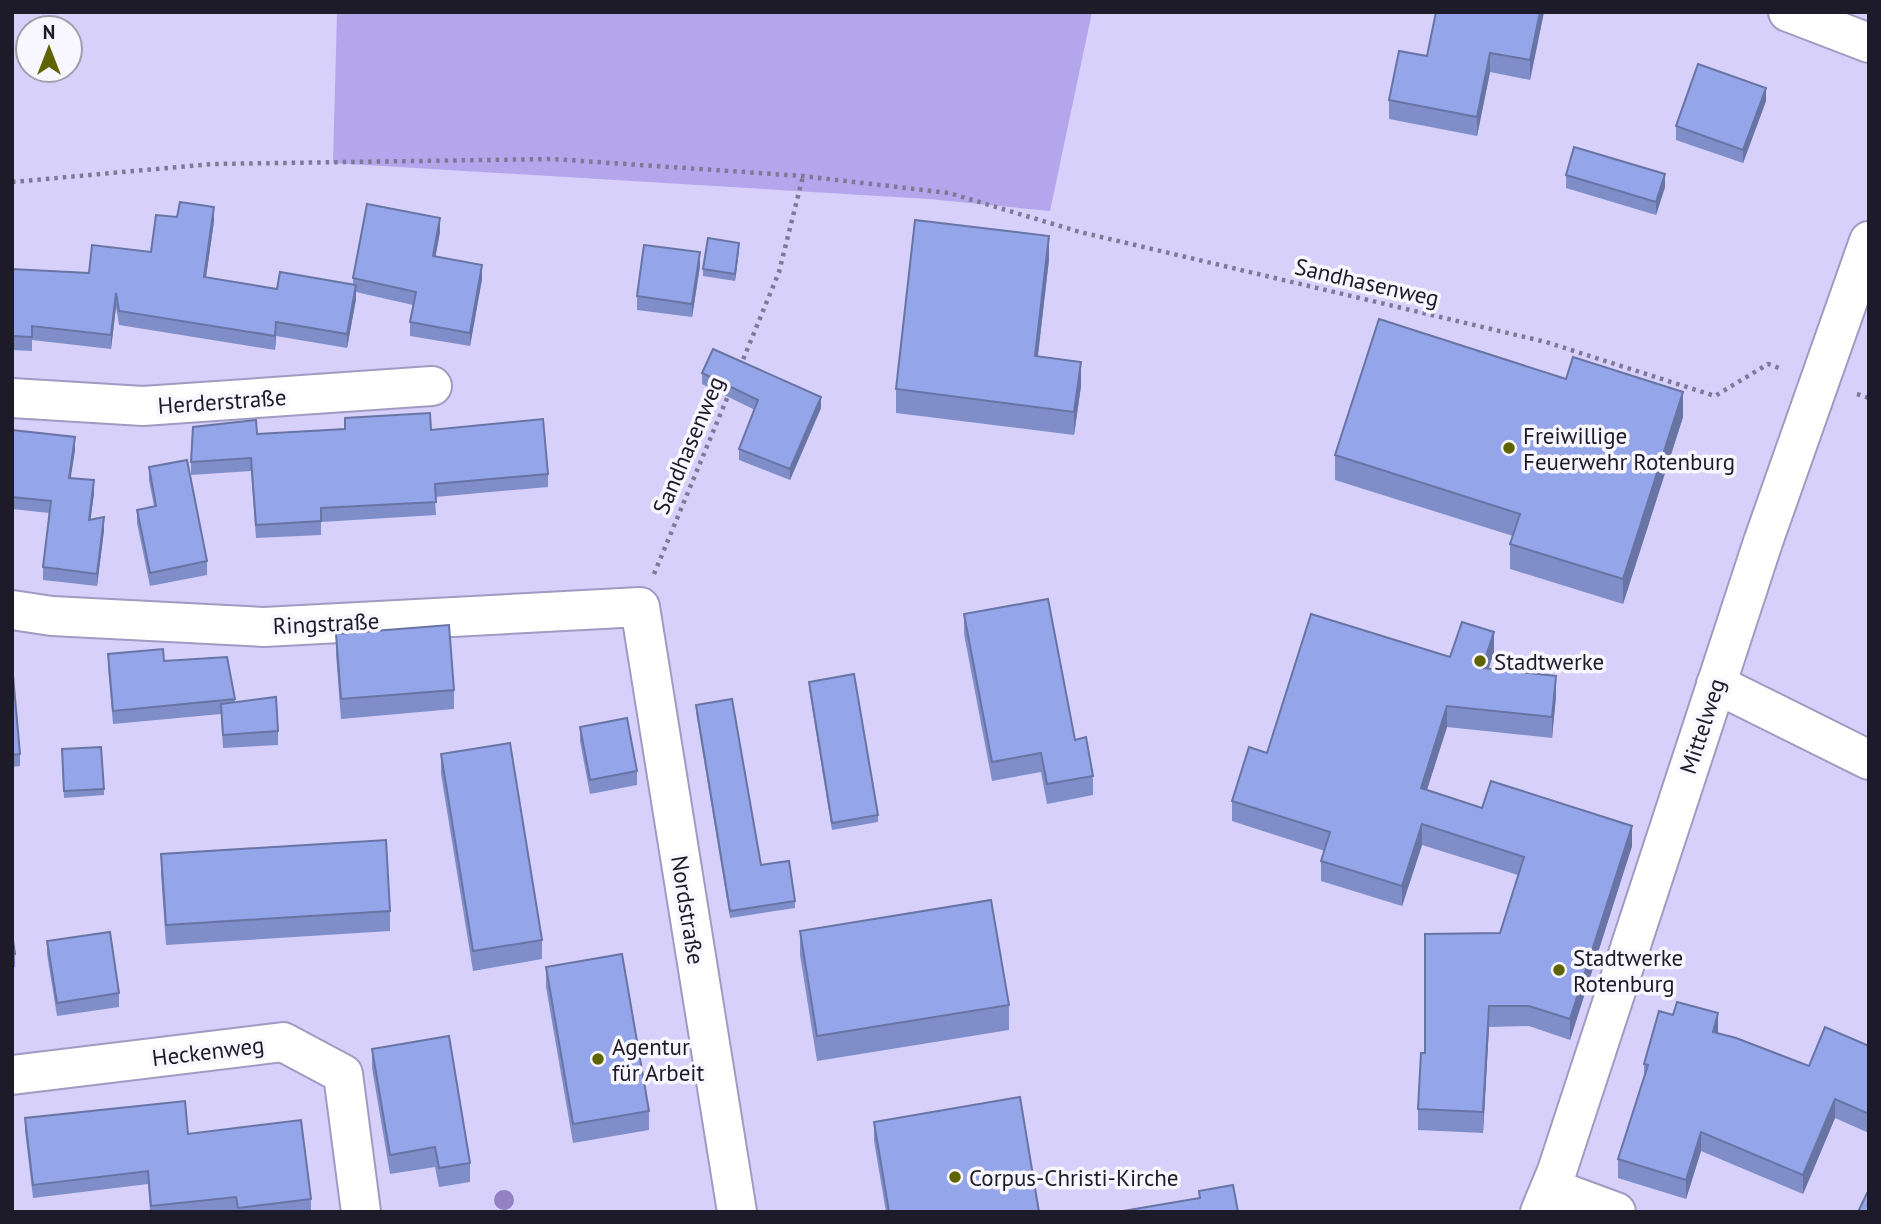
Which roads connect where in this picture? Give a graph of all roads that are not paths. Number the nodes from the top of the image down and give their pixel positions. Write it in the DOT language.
graph roads {
  1 [pos="1788,12"];
  2 [pos="1869,43"];
  3 [pos="1869,241"];
  4 [pos="432,386"];
  5 [pos="12,398"];
  6 [pos="640,607"];
  7 [pos="12,610"];
  8 [pos="1716,684"];
  9 [pos="1869,760"];
  10 [pos="12,1075"];
  11 [pos="1546,1200"];
  12 [pos="361,1212"];
  13 [pos="737,1212"];
  14 [pos="1616,1212"];
  1 -- 2 [label="street"];
  3 -- 8 [label="street, Mittelweg"];
  4 -- 5 [label="street, Herderstraße"];
  6 -- 7 [label="street, Ringstraße"];
  6 -- 13 [label="street, Nordstraße"];
  8 -- 9 [label="street"];
  8 -- 11 [label="street, Mittelweg"];
  10 -- 12 [label="street, Heckenweg"];
  11 -- 14 [label="street"];
}
